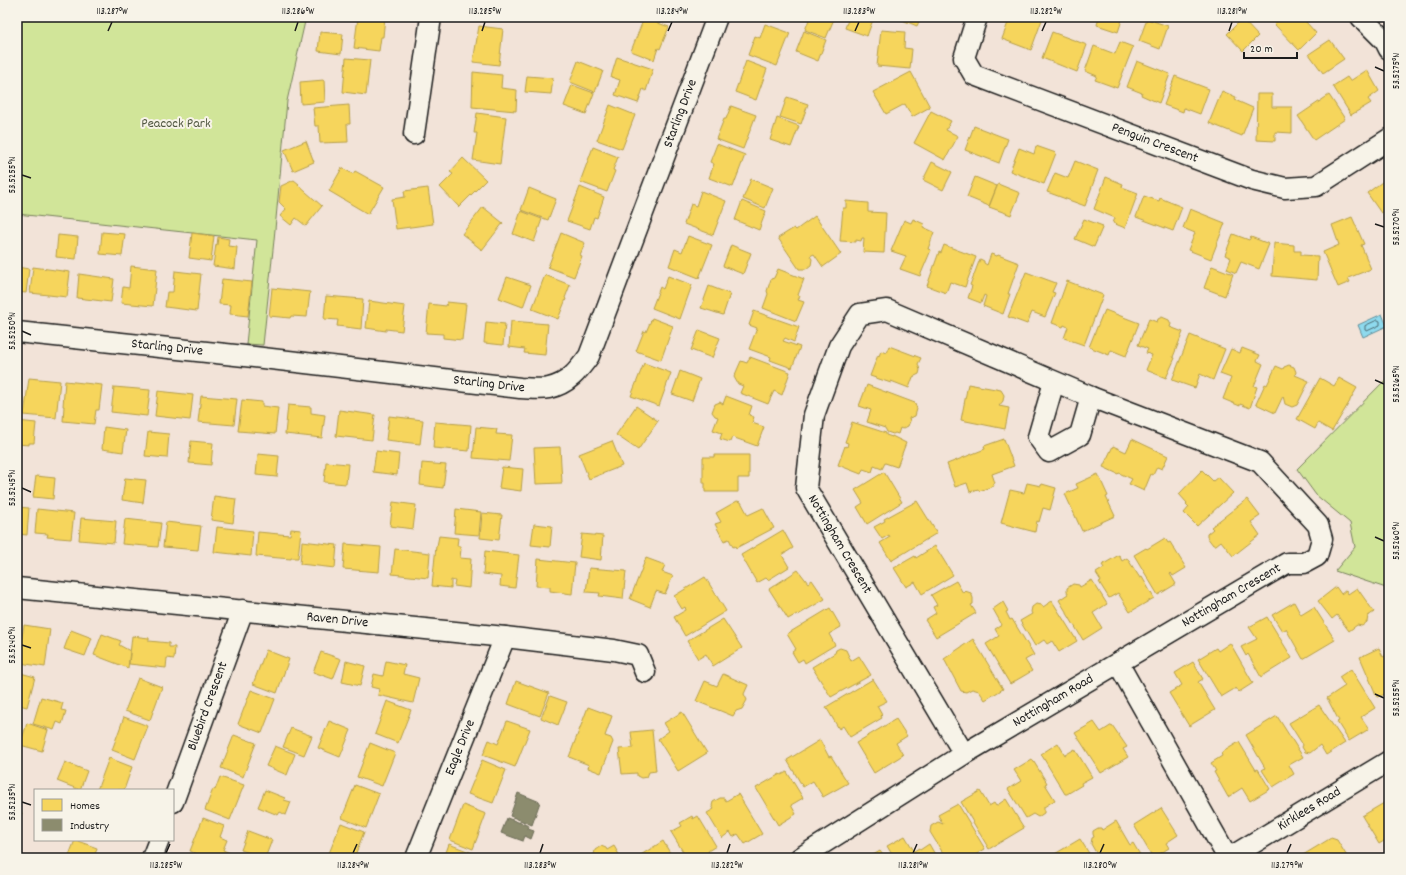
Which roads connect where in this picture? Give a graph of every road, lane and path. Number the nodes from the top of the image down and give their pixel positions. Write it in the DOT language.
graph roads {
  1 [pos="431,17"];
  2 [pos="717,17"];
  3 [pos="977,17"];
  4 [pos="1361,17"];
  5 [pos="1389,48"];
  6 [pos="414,134"];
  7 [pos="1389,139"];
  8 [pos="17,332"];
  9 [pos="1054,382"];
  10 [pos="1091,397"];
  11 [pos="17,588"];
  12 [pos="243,610"];
  13 [pos="505,637"];
  14 [pos="1118,663"];
  15 [pos="645,672"];
  16 [pos="964,754"];
  17 [pos="1389,761"];
  18 [pos="174,799"];
  19 [pos="159,841"];
  20 [pos="152,858"];
  21 [pos="416,858"];
  22 [pos="800,858"];
  23 [pos="1228,858"];
  1 -- 6 [label="street"];
  2 -- 8 [label="street, Starling Drive"];
  3 -- 7 [label="street, Penguin Crescent"];
  4 -- 5 [label="street"];
  9 -- 10 [label="street, Nottingham Crescent"];
  9 -- 10 [label="street"];
  9 -- 16 [label="street, Nottingham Crescent"];
  10 -- 14 [label="street, Nottingham Crescent"];
  11 -- 12 [label="street, Raven Drive"];
  12 -- 13 [label="street, Raven Drive"];
  12 -- 18 [label="street, Bluebird Crescent"];
  13 -- 15 [label="street, Raven Drive"];
  13 -- 21 [label="street, Eagle Drive"];
  14 -- 16 [label="street, Nottingham Road"];
  14 -- 23 [label="street"];
  16 -- 22 [label="street, Nottingham Road"];
  17 -- 23 [label="street, Kirklees Road"];
  19 -- 20 [label="street"];
}
